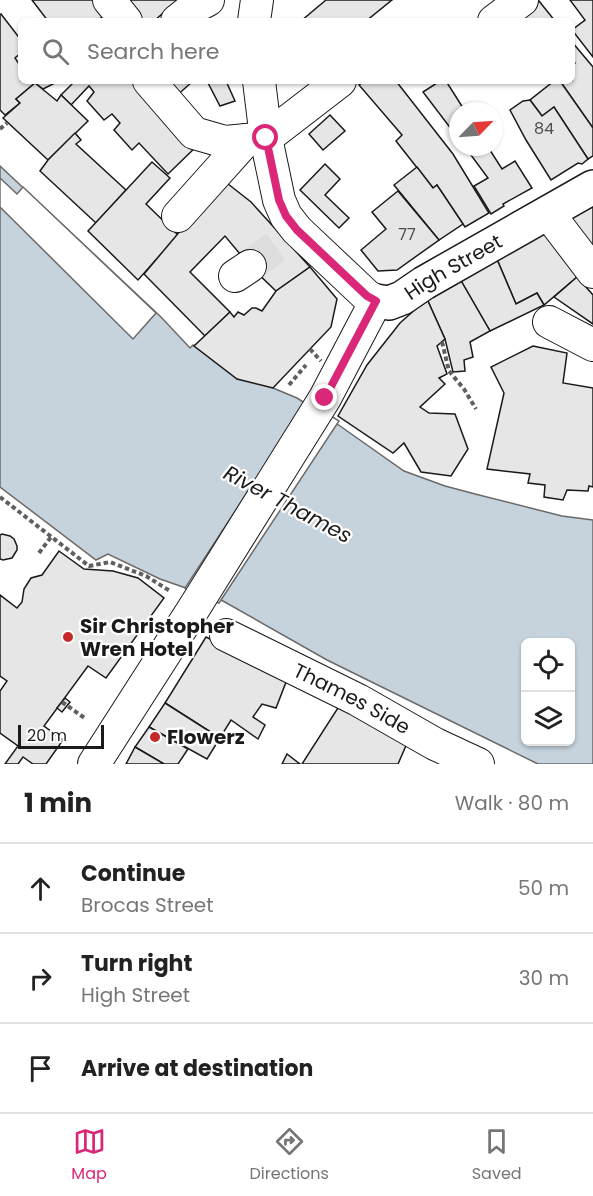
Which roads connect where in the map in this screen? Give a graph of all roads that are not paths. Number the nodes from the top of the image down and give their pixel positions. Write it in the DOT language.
graph roads {
  1 [pos="109,0"];
  2 [pos="208,0"];
  3 [pos="257,0"];
  4 [pos="522,0"];
  5 [pos="124,18"];
  6 [pos="181,18"];
  7 [pos="254,18"];
  8 [pos="498,18"];
  9 [pos="152,84"];
  10 [pos="260,84"];
  11 [pos="336,84"];
  12 [pos="256,139"];
  13 [pos="593,187"];
  14 [pos="548,213"];
  15 [pos="178,216"];
  16 [pos="593,272"];
  17 [pos="376,301"];
  18 [pos="549,322"];
  19 [pos="593,345"];
  20 [pos="226,635"];
  21 [pos="432,754"];
  22 [pos="94,764"];
  23 [pos="478,764"];
  1 -- 5 [label="street"];
  2 -- 6 [label="street"];
  3 -- 7 [label="street"];
  4 -- 8 [label="street"];
  9 -- 12 [label="street"];
  10 -- 12 [label="street"];
  11 -- 12 [label="street"];
  12 -- 15 [label="street"];
  12 -- 17 [label="street"];
  13 -- 14 [label="main road, High Street"];
  14 -- 16 [label="street"];
  14 -- 17 [label="main road, High Street"];
  17 -- 22 [label="street"];
  18 -- 19 [label="street"];
  20 -- 21 [label="street, Thames Side"];
  21 -- 23 [label="street, Thames Side"];
}
